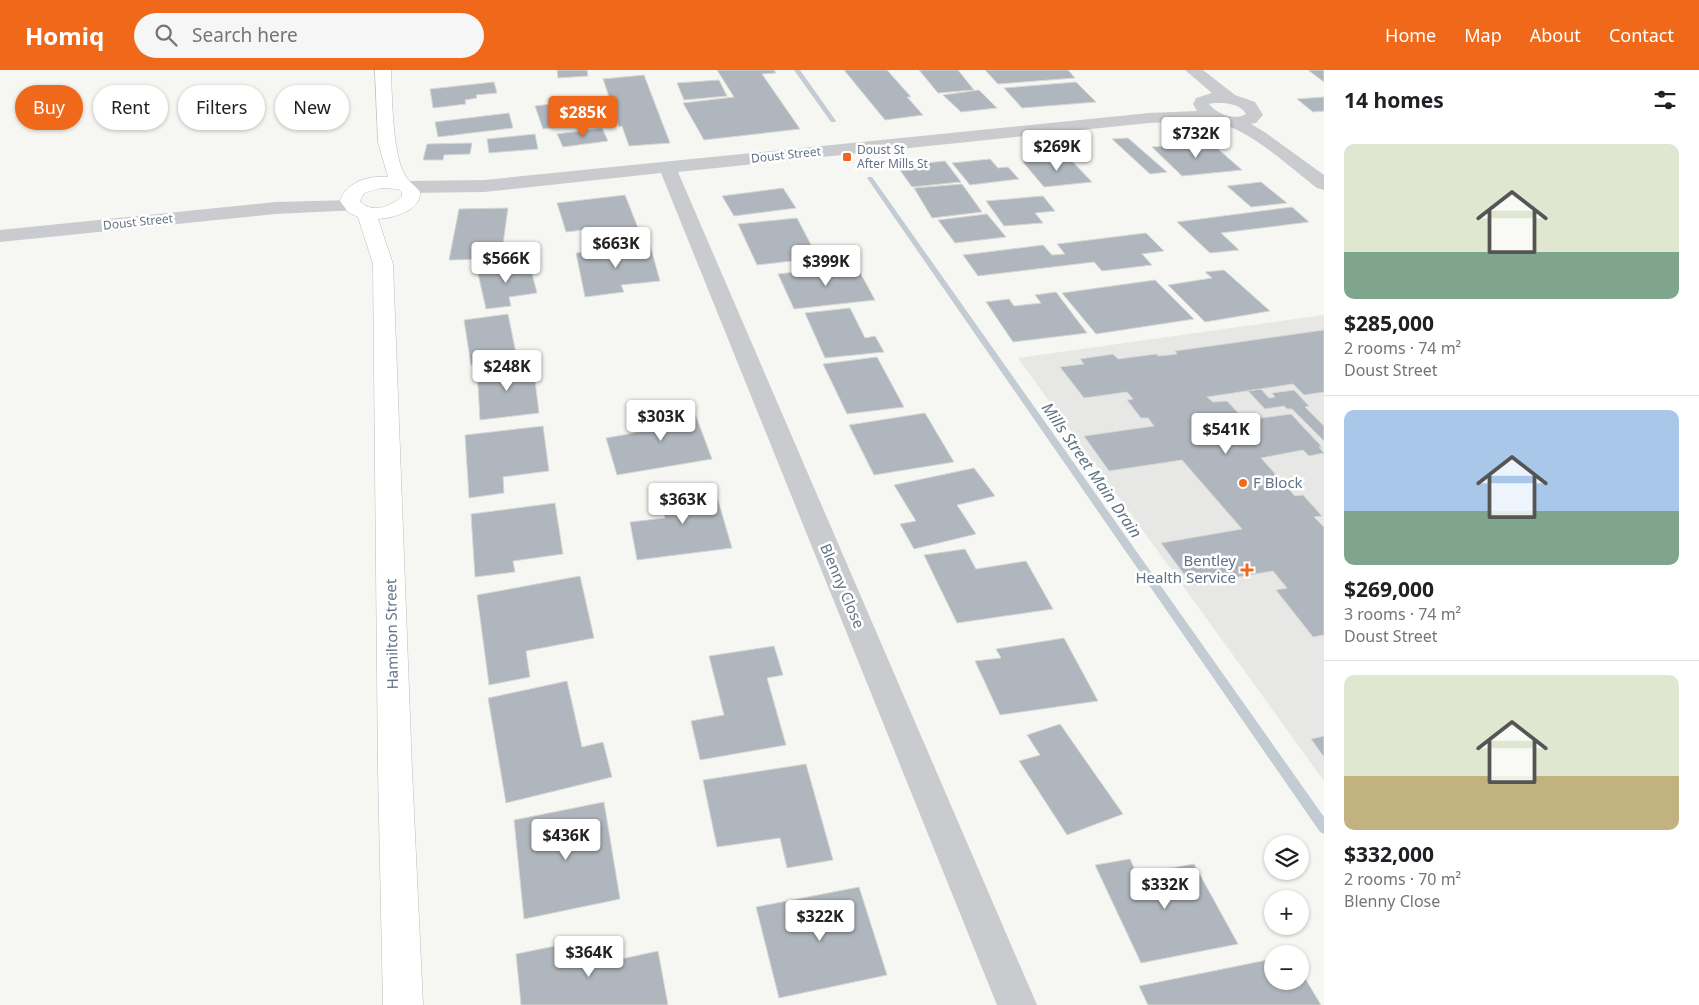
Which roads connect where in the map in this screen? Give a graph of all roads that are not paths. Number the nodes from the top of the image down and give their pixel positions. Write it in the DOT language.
graph roads {
  1 [pos="383,70"];
  2 [pos="1187,72"];
  3 [pos="1230,99"];
  4 [pos="1204,102"];
  5 [pos="1213,116"];
  6 [pos="1149,118"];
  7 [pos="1253,118"];
  8 [pos="1232,121"];
  9 [pos="385,141"];
  10 [pos="667,167"];
  11 [pos="1324,172"];
  12 [pos="1324,184"];
  13 [pos="404,195"];
  14 [pos="359,199"];
  15 [pos="1,238"];
  16 [pos="383,264"];
  17 [pos="403,1005"];
  18 [pos="1017,1005"];
  1 -- 9 [label="main road"];
  2 -- 3 [label="street"];
  2 -- 4 [label="street"];
  3 -- 4 [label="street, Doust Street"];
  3 -- 7 [label="street"];
  4 -- 5 [label="street"];
  4 -- 6 [label="street, Doust Street"];
  5 -- 6 [label="street, Doust Street"];
  5 -- 8 [label="street"];
  6 -- 10 [label="street, Doust Street"];
  7 -- 8 [label="street"];
  7 -- 11 [label="street"];
  8 -- 12 [label="street"];
  9 -- 13 [label="main road"];
  9 -- 14 [label="main road"];
  10 -- 13 [label="street, Doust Street"];
  10 -- 18 [label="street, Blenny Close"];
  13 -- 14 [label="main road"];
  13 -- 14 [label="main road"];
  13 -- 16 [label="main road, Hamilton Street"];
  14 -- 15 [label="street, Doust Street"];
  14 -- 16 [label="main road, Hamilton Street"];
  16 -- 17 [label="main road, Hamilton Street"];
}
